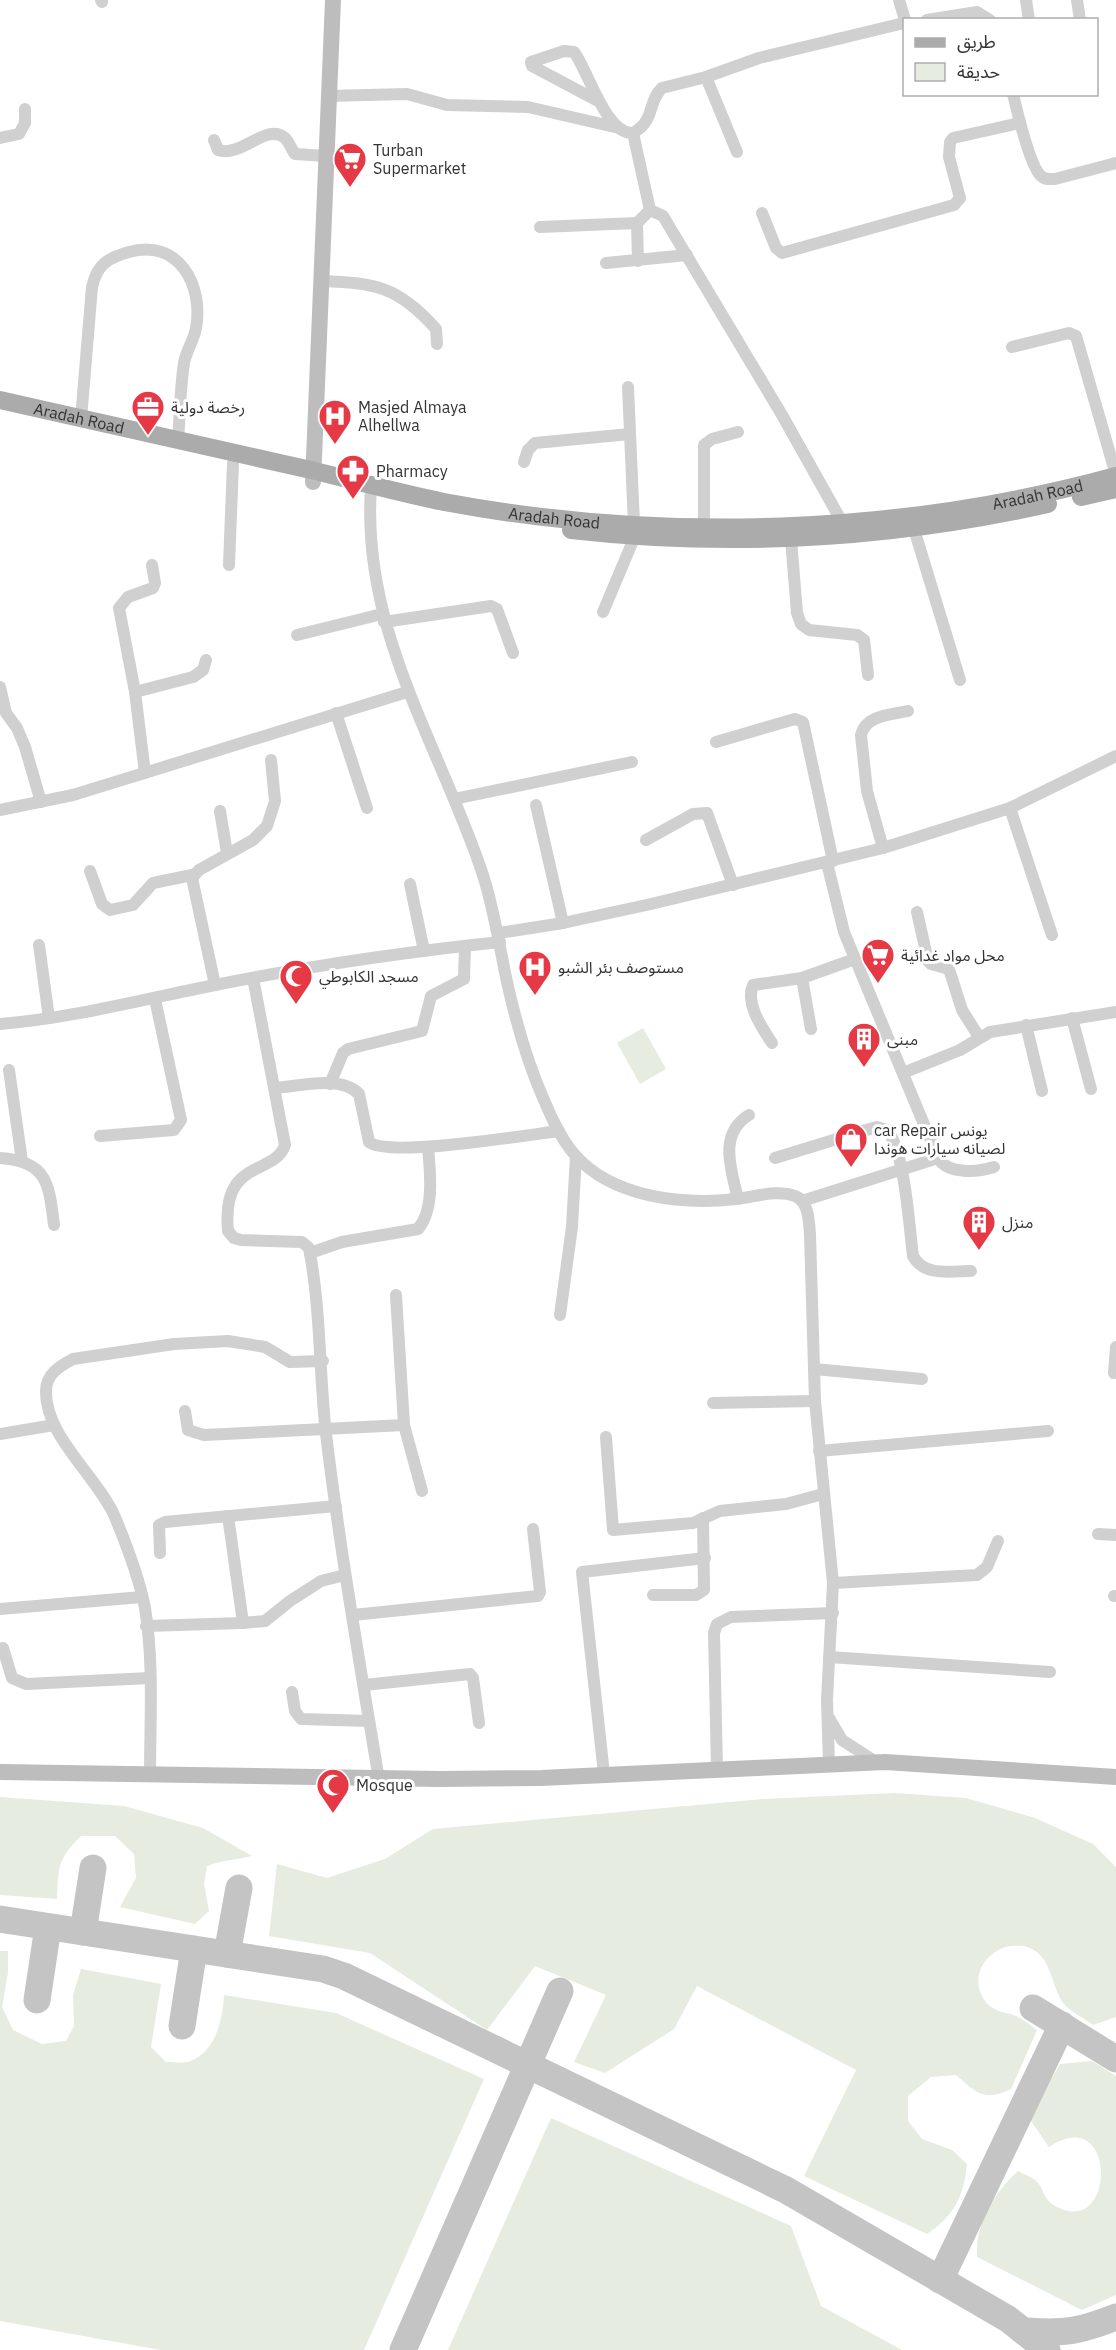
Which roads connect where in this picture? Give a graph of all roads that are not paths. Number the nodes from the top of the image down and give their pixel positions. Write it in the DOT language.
graph roads {
  1 [pos="333,0"];
  2 [pos="899,0"];
  3 [pos="1026,0"];
  4 [pos="1077,0"];
  5 [pos="904,18"];
  6 [pos="940,18"];
  7 [pos="987,18"];
  8 [pos="1029,18"];
  9 [pos="1080,18"];
  10 [pos="903,22"];
  11 [pos="706,77"];
  12 [pos="327,96"];
  13 [pos="1013,96"];
  14 [pos="598,101"];
  15 [pos="26,109"];
  16 [pos="1020,123"];
  17 [pos="620,128"];
  18 [pos="633,133"];
  19 [pos="0,138"];
  20 [pos="214,140"];
  21 [pos="737,152"];
  22 [pos="326,156"];
  23 [pos="1116,163"];
  24 [pos="651,210"];
  25 [pos="762,213"];
  26 [pos="637,223"];
  27 [pos="540,227"];
  28 [pos="687,255"];
  29 [pos="638,261"];
  30 [pos="606,263"];
  31 [pos="321,281"];
  32 [pos="437,344"];
  33 [pos="1012,347"];
  34 [pos="628,387"];
  35 [pos="0,400"];
  36 [pos="0,413"];
  37 [pos="81,419"];
  38 [pos="738,432"];
  39 [pos="630,434"];
  40 [pos="178,441"];
  41 [pos="524,462"];
  42 [pos="233,463"];
  43 [pos="1116,475"];
  44 [pos="313,477"];
  45 [pos="1116,489"];
  46 [pos="371,491"];
  47 [pos="842,522"];
  48 [pos="704,526"];
  49 [pos="914,529"];
  50 [pos="634,530"];
  51 [pos="791,539"];
  52 [pos="152,565"];
  53 [pos="229,565"];
  54 [pos="603,612"];
  55 [pos="383,618"];
  56 [pos="297,635"];
  57 [pos="513,653"];
  58 [pos="206,660"];
  59 [pos="867,675"];
  60 [pos="960,680"];
  61 [pos="0,687"];
  62 [pos="135,692"];
  63 [pos="407,692"];
  64 [pos="908,711"];
  65 [pos="336,713"];
  66 [pos="716,742"];
  67 [pos="1116,756"];
  68 [pos="271,760"];
  69 [pos="632,762"];
  70 [pos="146,773"];
  71 [pos="454,799"];
  72 [pos="41,802"];
  73 [pos="536,805"];
  74 [pos="367,808"];
  75 [pos="1010,808"];
  76 [pos="0,810"];
  77 [pos="220,811"];
  78 [pos="646,840"];
  79 [pos="883,848"];
  80 [pos="227,853"];
  81 [pos="830,862"];
  82 [pos="90,871"];
  83 [pos="192,875"];
  84 [pos="410,884"];
  85 [pos="733,885"];
  86 [pos="917,912"];
  87 [pos="563,923"];
  88 [pos="1052,935"];
  89 [pos="499,938"];
  90 [pos="39,945"];
  91 [pos="465,946"];
  92 [pos="424,951"];
  93 [pos="855,959"];
  94 [pos="253,978"];
  95 [pos="802,978"];
  96 [pos="215,985"];
  97 [pos="154,999"];
  98 [pos="1116,1012"];
  99 [pos="49,1018"];
  100 [pos="1072,1018"];
  101 [pos="0,1024"];
  102 [pos="1026,1025"];
  103 [pos="811,1029"];
  104 [pos="979,1037"];
  105 [pos="772,1043"];
  106 [pos="9,1070"];
  107 [pos="903,1073"];
  108 [pos="330,1084"];
  109 [pos="276,1088"];
  110 [pos="1091,1089"];
  111 [pos="1042,1091"];
  112 [pos="749,1115"];
  113 [pos="559,1131"];
  114 [pos="100,1136"];
  115 [pos="428,1147"];
  116 [pos="576,1156"];
  117 [pos="0,1158"];
  118 [pos="775,1158"];
  119 [pos="938,1158"];
  120 [pos="22,1161"];
  121 [pos="994,1167"];
  122 [pos="901,1171"];
  123 [pos="738,1199"];
  124 [pos="802,1201"];
  125 [pos="54,1225"];
  126 [pos="310,1252"];
  127 [pos="971,1271"];
  128 [pos="396,1294"];
  129 [pos="560,1315"];
  130 [pos="1116,1347"];
  131 [pos="323,1361"];
  132 [pos="814,1368"];
  133 [pos="1114,1373"];
  134 [pos="922,1379"];
  135 [pos="815,1401"];
  136 [pos="713,1403"];
  137 [pos="185,1411"];
  138 [pos="54,1425"];
  139 [pos="404,1425"];
  140 [pos="326,1430"];
  141 [pos="1048,1431"];
  142 [pos="0,1434"];
  143 [pos="606,1437"];
  144 [pos="819,1451"];
  145 [pos="422,1491"];
  146 [pos="823,1494"];
  147 [pos="336,1506"];
  148 [pos="228,1516"];
  149 [pos="703,1518"];
  150 [pos="532,1529"];
  151 [pos="1098,1534"];
  152 [pos="1116,1535"];
  153 [pos="998,1541"];
  154 [pos="160,1552"];
  155 [pos="705,1558"];
  156 [pos="345,1575"];
  157 [pos="833,1583"];
  158 [pos="652,1595"];
  159 [pos="142,1597"];
  160 [pos="0,1609"];
  161 [pos="833,1613"];
  162 [pos="353,1616"];
  163 [pos="243,1623"];
  164 [pos="147,1626"];
  165 [pos="3,1648"];
  166 [pos="829,1657"];
  167 [pos="1050,1672"];
  168 [pos="150,1678"];
  169 [pos="364,1685"];
  170 [pos="292,1692"];
  171 [pos="826,1715"];
  172 [pos="369,1721"];
  173 [pos="479,1723"];
  174 [pos="877,1762"];
  175 [pos="829,1764"];
  176 [pos="717,1768"];
  177 [pos="0,1772"];
  178 [pos="604,1774"];
  179 [pos="150,1776"];
  180 [pos="1116,1777"];
  181 [pos="379,1780"];
  1 -- 12 [label="main road"];
  2 -- 5 [label="street"];
  3 -- 8 [label="street"];
  4 -- 9 [label="street"];
  6 -- 7 [label="street"];
  10 -- 11 [label="street"];
  11 -- 18 [label="street"];
  11 -- 21 [label="street"];
  12 -- 17 [label="street"];
  12 -- 22 [label="main road"];
  13 -- 16 [label="street"];
  14 -- 14 [label="street"];
  14 -- 17 [label="street"];
  15 -- 19 [label="street"];
  16 -- 23 [label="street"];
  16 -- 25 [label="street"];
  17 -- 18 [label="street"];
  18 -- 24 [label="street"];
  20 -- 22 [label="street"];
  22 -- 31 [label="main road"];
  24 -- 26 [label="street"];
  24 -- 28 [label="street"];
  26 -- 27 [label="street"];
  26 -- 29 [label="street"];
  28 -- 29 [label="street"];
  28 -- 47 [label="street"];
  29 -- 30 [label="street"];
  31 -- 32 [label="street"];
  31 -- 44 [label="main road"];
  33 -- 43 [label="street"];
  34 -- 39 [label="street"];
  35 -- 37 [label="main road, Aradah Road"];
  36 -- 42 [label="main road, Aradah Road"];
  37 -- 40 [label="main road, Aradah Road"];
  37 -- 40 [label="street"];
  38 -- 48 [label="street"];
  39 -- 41 [label="street"];
  39 -- 50 [label="street"];
  40 -- 44 [label="main road, Aradah Road"];
  42 -- 44 [label="main road, Aradah Road"];
  42 -- 53 [label="street"];
  43 -- 47 [label="main road, Aradah Road"];
  44 -- 46 [label="main road, Aradah Road"];
  45 -- 49 [label="main road, Aradah Road"];
  46 -- 50 [label="main road, Aradah Road"];
  46 -- 55 [label="street"];
  47 -- 48 [label="main road, Aradah Road"];
  48 -- 50 [label="main road, Aradah Road"];
  49 -- 51 [label="main road, Aradah Road"];
  49 -- 60 [label="street"];
  50 -- 51 [label="main road, Aradah Road"];
  50 -- 54 [label="street"];
  51 -- 59 [label="street"];
  52 -- 62 [label="street"];
  55 -- 56 [label="street"];
  55 -- 57 [label="street"];
  55 -- 63 [label="street"];
  58 -- 62 [label="street"];
  61 -- 72 [label="street"];
  62 -- 70 [label="street"];
  63 -- 65 [label="street"];
  63 -- 71 [label="street"];
  64 -- 79 [label="street"];
  65 -- 70 [label="street"];
  65 -- 74 [label="street"];
  66 -- 81 [label="street"];
  67 -- 75 [label="street"];
  68 -- 80 [label="street"];
  69 -- 71 [label="street"];
  70 -- 72 [label="street"];
  71 -- 89 [label="street"];
  72 -- 76 [label="street"];
  73 -- 87 [label="street"];
  75 -- 79 [label="street"];
  75 -- 88 [label="street"];
  77 -- 80 [label="street"];
  78 -- 85 [label="street"];
  79 -- 81 [label="street"];
  80 -- 83 [label="street"];
  81 -- 85 [label="street"];
  81 -- 93 [label="street"];
  82 -- 83 [label="street"];
  83 -- 96 [label="street"];
  84 -- 92 [label="street"];
  85 -- 87 [label="street"];
  86 -- 104 [label="street"];
  87 -- 89 [label="street"];
  89 -- 91 [label="street"];
  89 -- 113 [label="street"];
  90 -- 99 [label="street"];
  91 -- 92 [label="street"];
  91 -- 108 [label="street"];
  92 -- 94 [label="street"];
  93 -- 95 [label="street"];
  93 -- 107 [label="street"];
  94 -- 96 [label="street"];
  94 -- 109 [label="street"];
  95 -- 103 [label="street"];
  95 -- 105 [label="street"];
  96 -- 97 [label="street"];
  97 -- 99 [label="street"];
  97 -- 114 [label="street"];
  98 -- 100 [label="street"];
  99 -- 101 [label="street"];
  100 -- 102 [label="street"];
  100 -- 110 [label="street"];
  102 -- 104 [label="street"];
  102 -- 111 [label="street"];
  104 -- 107 [label="street"];
  106 -- 120 [label="street"];
  107 -- 119 [label="street"];
  108 -- 109 [label="street"];
  108 -- 115 [label="street"];
  109 -- 126 [label="street"];
  112 -- 123 [label="street"];
  113 -- 115 [label="street"];
  113 -- 116 [label="street"];
  115 -- 126 [label="street"];
  116 -- 123 [label="street"];
  116 -- 129 [label="street"];
  117 -- 120 [label="street"];
  118 -- 122 [label="street"];
  119 -- 121 [label="street"];
  119 -- 122 [label="street"];
  120 -- 125 [label="street"];
  122 -- 124 [label="street"];
  122 -- 127 [label="street"];
  123 -- 124 [label="street"];
  124 -- 132 [label="street"];
  126 -- 131 [label="street"];
  128 -- 139 [label="street"];
  130 -- 133 [label="street"];
  131 -- 138 [label="street"];
  131 -- 140 [label="street"];
  132 -- 134 [label="street"];
  132 -- 135 [label="street"];
  135 -- 136 [label="street"];
  135 -- 144 [label="street"];
  137 -- 140 [label="street"];
  138 -- 142 [label="street"];
  138 -- 159 [label="street"];
  139 -- 140 [label="street"];
  139 -- 145 [label="street"];
  140 -- 147 [label="street"];
  141 -- 144 [label="street"];
  143 -- 149 [label="street"];
  144 -- 146 [label="street"];
  146 -- 149 [label="street"];
  146 -- 157 [label="street"];
  147 -- 148 [label="street"];
  147 -- 156 [label="street"];
  148 -- 154 [label="street"];
  148 -- 163 [label="street"];
  149 -- 155 [label="street"];
  150 -- 162 [label="street"];
  151 -- 152 [label="street"];
  153 -- 157 [label="street"];
  155 -- 158 [label="street"];
  155 -- 178 [label="street"];
  156 -- 162 [label="street"];
  156 -- 163 [label="street"];
  157 -- 161 [label="street"];
  159 -- 160 [label="street"];
  159 -- 164 [label="street"];
  161 -- 166 [label="street"];
  161 -- 176 [label="street"];
  162 -- 169 [label="street"];
  163 -- 164 [label="street"];
  164 -- 168 [label="street"];
  165 -- 168 [label="street"];
  166 -- 167 [label="street"];
  166 -- 171 [label="street"];
  168 -- 179 [label="street"];
  169 -- 172 [label="street"];
  169 -- 173 [label="street"];
  170 -- 172 [label="street"];
  171 -- 174 [label="street"];
  171 -- 175 [label="street"];
  172 -- 181 [label="street"];
  174 -- 175 [label="main road"];
  174 -- 180 [label="main road"];
  175 -- 176 [label="main road"];
  176 -- 178 [label="main road"];
  177 -- 179 [label="main road"];
  178 -- 181 [label="main road"];
  179 -- 181 [label="main road"];
}
